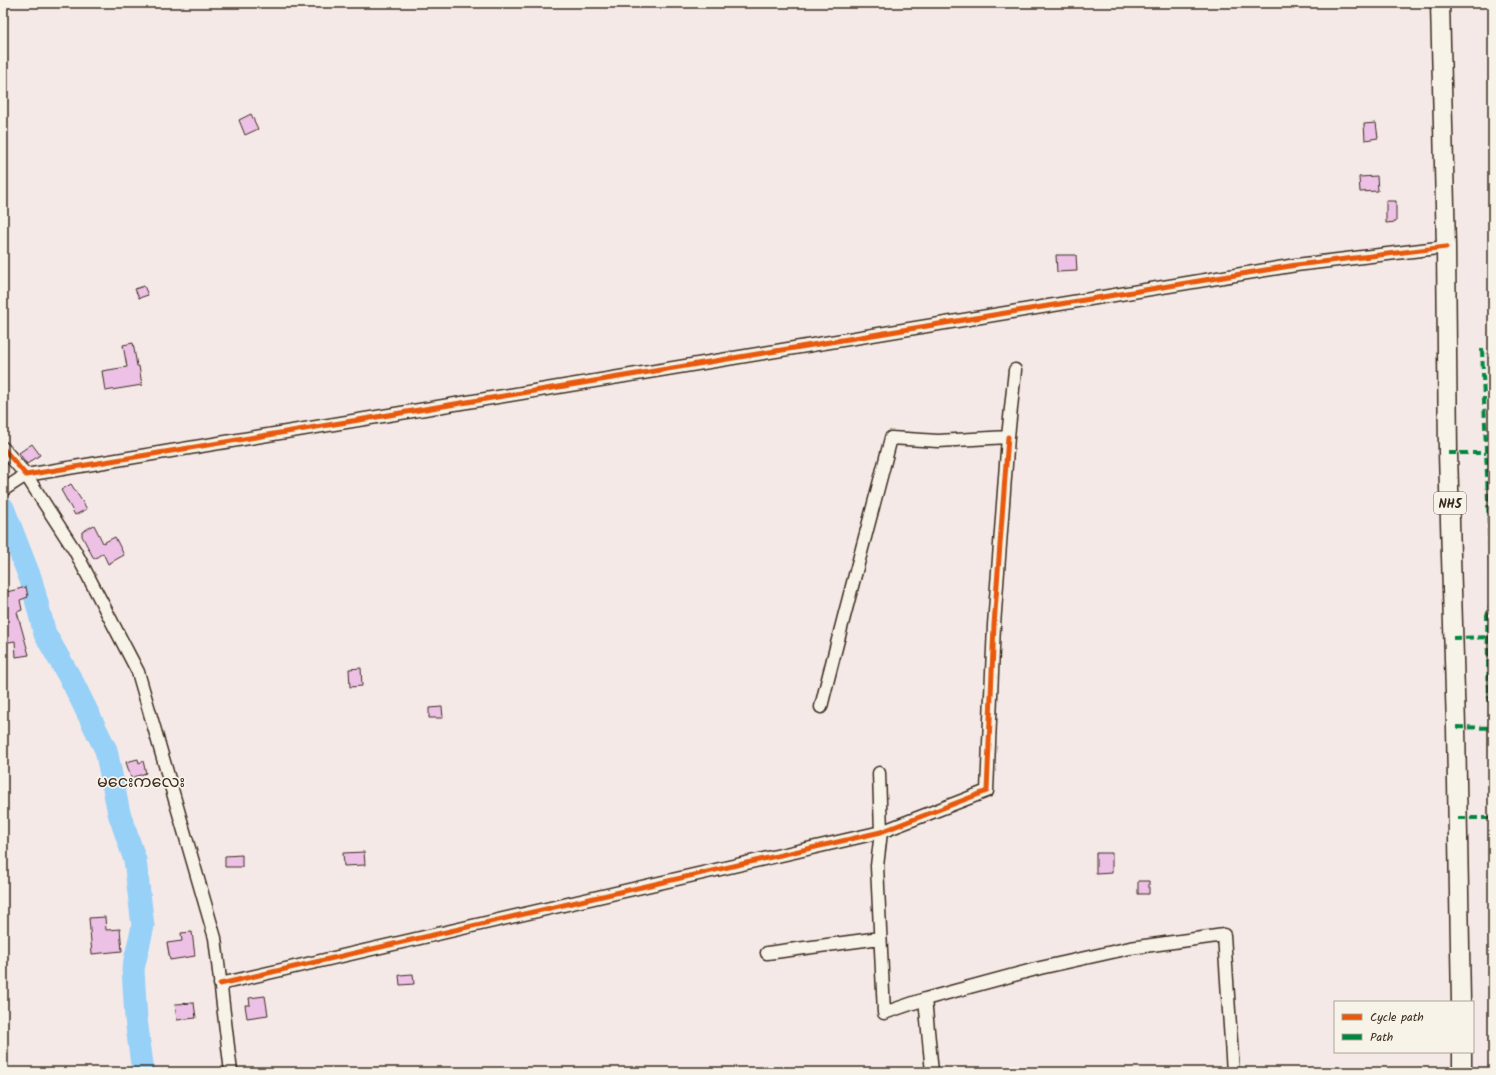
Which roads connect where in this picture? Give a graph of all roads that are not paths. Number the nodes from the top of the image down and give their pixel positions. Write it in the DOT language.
graph roads {
  1 [pos="1440,3"];
  2 [pos="1446,246"];
  3 [pos="1015,370"];
  4 [pos="1008,438"];
  5 [pos="3,448"];
  6 [pos="26,475"];
  7 [pos="3,490"];
  8 [pos="821,707"];
  9 [pos="879,773"];
  10 [pos="881,832"];
  11 [pos="880,938"];
  12 [pos="767,954"];
  13 [pos="220,984"];
  14 [pos="925,999"];
  15 [pos="1461,1001"];
  16 [pos="1462,1053"];
  17 [pos="231,1072"];
  18 [pos="932,1072"];
  19 [pos="1233,1072"];
  20 [pos="1462,1072"];
  1 -- 2 [label="highway, NH5"];
  2 -- 6 [label="street"];
  2 -- 15 [label="highway, NH5"];
  3 -- 4 [label="street"];
  4 -- 8 [label="street"];
  4 -- 10 [label="street"];
  5 -- 6 [label="street"];
  6 -- 7 [label="street"];
  6 -- 13 [label="street"];
  9 -- 10 [label="street"];
  10 -- 11 [label="street"];
  10 -- 13 [label="street"];
  11 -- 12 [label="street"];
  11 -- 14 [label="street"];
  13 -- 17 [label="street"];
  14 -- 18 [label="street"];
  14 -- 19 [label="street"];
  16 -- 20 [label="highway"];
}
